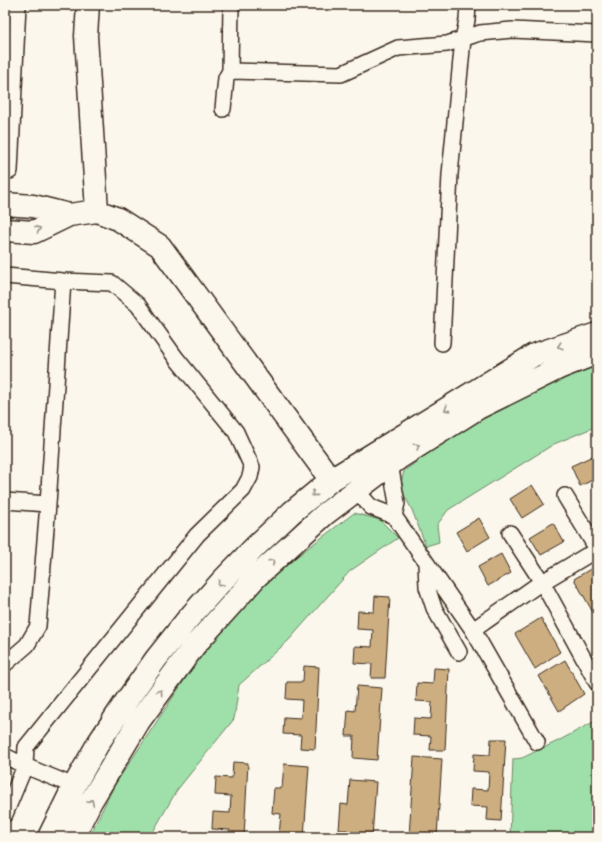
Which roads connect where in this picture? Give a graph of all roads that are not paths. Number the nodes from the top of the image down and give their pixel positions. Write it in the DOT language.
graph roads {
  1 [pos="18,5"];
  2 [pos="88,5"];
  3 [pos="231,5"];
  4 [pos="468,5"];
  5 [pos="597,34"];
  6 [pos="463,39"];
  7 [pos="230,71"];
  8 [pos="223,109"];
  9 [pos="5,171"];
  10 [pos="5,204"];
  11 [pos="97,211"];
  12 [pos="69,215"];
  13 [pos="5,230"];
  14 [pos="5,276"];
  15 [pos="63,281"];
  16 [pos="597,334"];
  17 [pos="442,343"];
  18 [pos="597,353"];
  19 [pos="390,464"];
  20 [pos="331,480"];
  21 [pos="356,490"];
  22 [pos="565,496"];
  23 [pos="5,501"];
  24 [pos="48,504"];
  25 [pos="394,516"];
  26 [pos="510,533"];
  27 [pos="597,550"];
  28 [pos="426,562"];
  29 [pos="542,582"];
  30 [pos="473,630"];
  31 [pos="459,652"];
  32 [pos="5,664"];
  33 [pos="597,683"];
  34 [pos="537,742"];
  35 [pos="5,756"];
  36 [pos="24,766"];
  37 [pos="74,786"];
  38 [pos="5,814"];
  39 [pos="48,837"];
  40 [pos="74,837"];
  1 -- 9 [label="street"];
  2 -- 11 [label="street"];
  3 -- 7 [label="street"];
  4 -- 6 [label="street"];
  5 -- 6 [label="street"];
  6 -- 7 [label="street"];
  6 -- 17 [label="street"];
  7 -- 8 [label="street"];
  10 -- 12 [label="street"];
  11 -- 12 [label="street"];
  11 -- 20 [label="street"];
  13 -- 12 [label="street, one-way"];
  14 -- 15 [label="street"];
  15 -- 24 [label="street"];
  15 -- 36 [label="street"];
  16 -- 20 [label="street, one-way"];
  19 -- 18 [label="street, one-way"];
  19 -- 21 [label="street"];
  19 -- 25 [label="street"];
  20 -- 37 [label="street, one-way"];
  21 -- 25 [label="street"];
  40 -- 21 [label="street, one-way"];
  22 -- 27 [label="street"];
  23 -- 24 [label="street"];
  24 -- 32 [label="street"];
  25 -- 28 [label="street"];
  26 -- 29 [label="street"];
  27 -- 29 [label="street"];
  28 -- 30 [label="street"];
  28 -- 31 [label="street"];
  29 -- 30 [label="street"];
  29 -- 33 [label="street"];
  30 -- 34 [label="street"];
  35 -- 36 [label="street"];
  36 -- 37 [label="street"];
  36 -- 38 [label="street"];
  37 -- 39 [label="street"];
}
